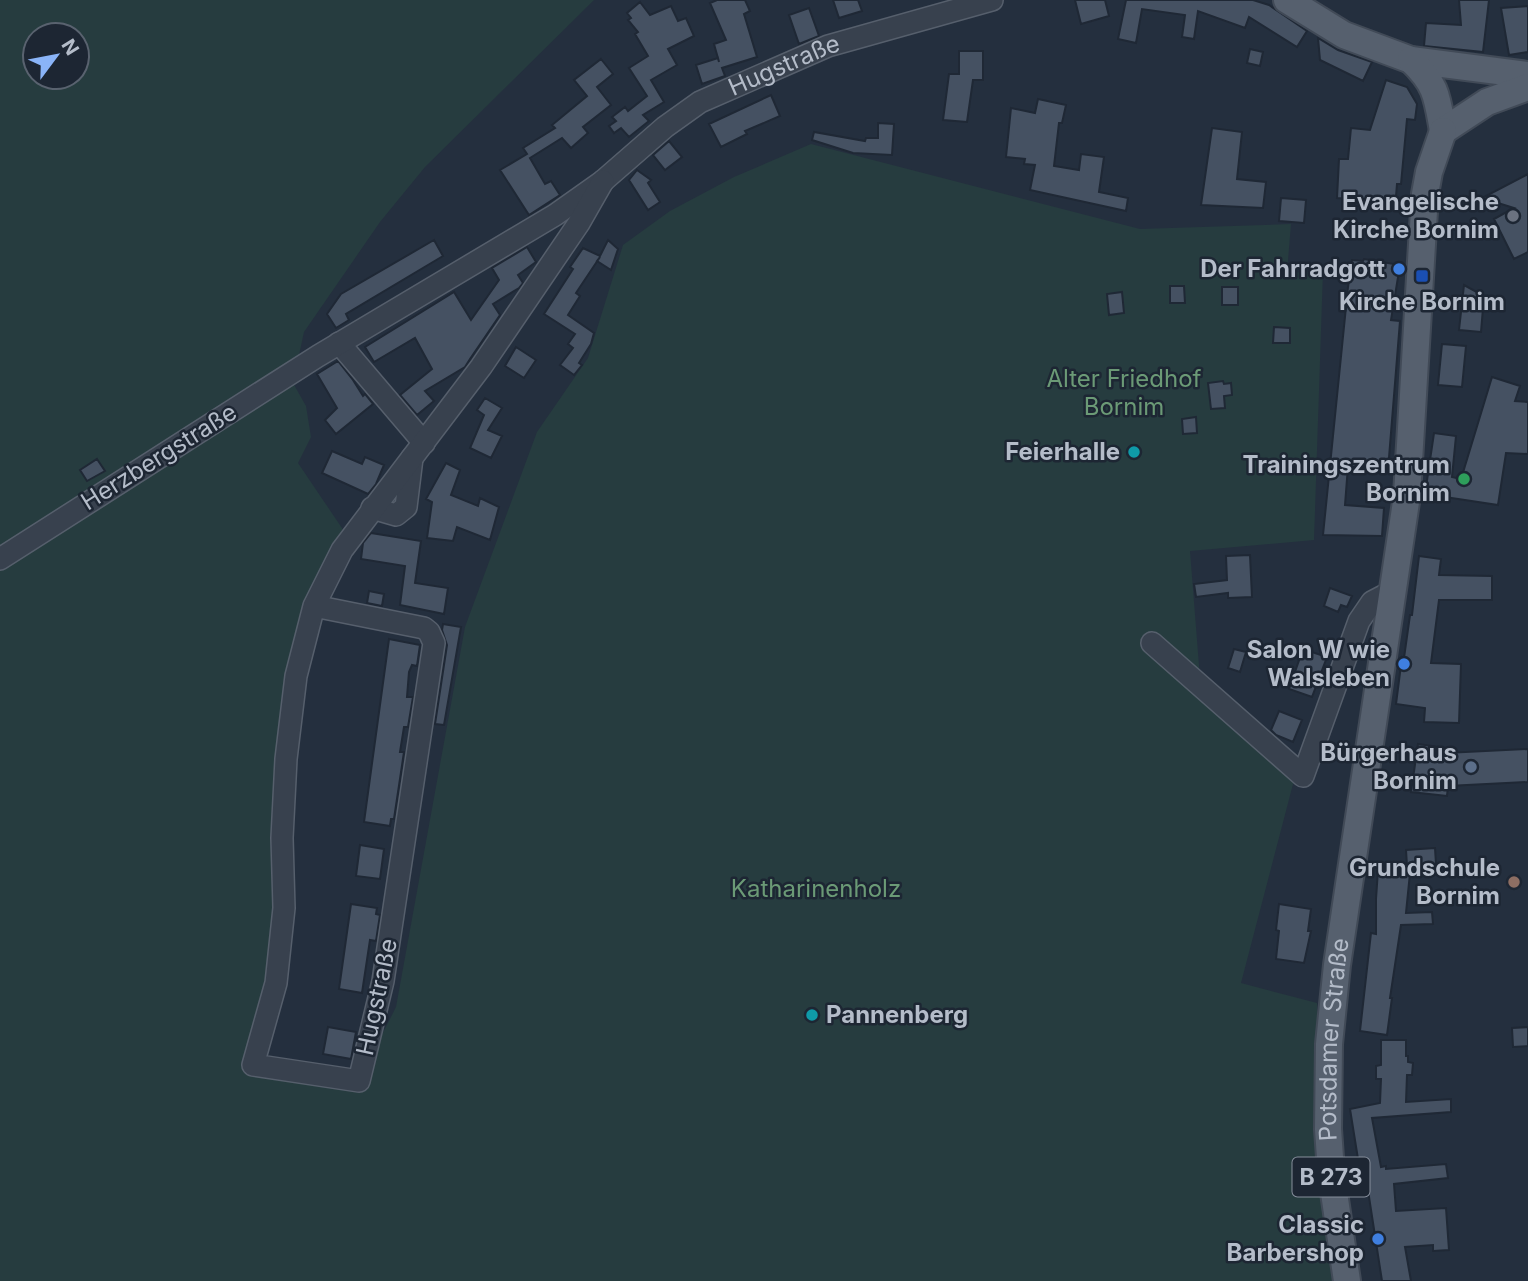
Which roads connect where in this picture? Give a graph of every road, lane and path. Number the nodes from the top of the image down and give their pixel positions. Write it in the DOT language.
graph roads {
  1 [pos="992,0"];
  2 [pos="1287,0"];
  3 [pos="1411,60"];
  4 [pos="1528,75"];
  5 [pos="1528,87"];
  6 [pos="1443,131"];
  7 [pos="603,181"];
  8 [pos="340,343"];
  9 [pos="318,356"];
  10 [pos="418,450"];
  11 [pos="0,559"];
  12 [pos="1393,591"];
  13 [pos="314,606"];
  14 [pos="1152,643"];
  15 [pos="1347,1281"];
  1 -- 7 [label="street, Hugstraße"];
  2 -- 3 [label="main road"];
  3 -- 4 [label="main road"];
  3 -- 6 [label="main road"];
  5 -- 6 [label="main road"];
  6 -- 12 [label="main road, Potsdamer Straße / B 273"];
  7 -- 8 [label="street, Hugstraße"];
  7 -- 10 [label="street, Hugstraße"];
  8 -- 9 [label="street, Hugstraße"];
  8 -- 10 [label="street"];
  9 -- 11 [label="street, Herzbergstraße"];
  10 -- 13 [label="street, Hugstraße"];
  12 -- 14 [label="street"];
  12 -- 15 [label="main road, Potsdamer Straße / B 273"];
  13 -- 13 [label="street, Hugstraße"];
}
